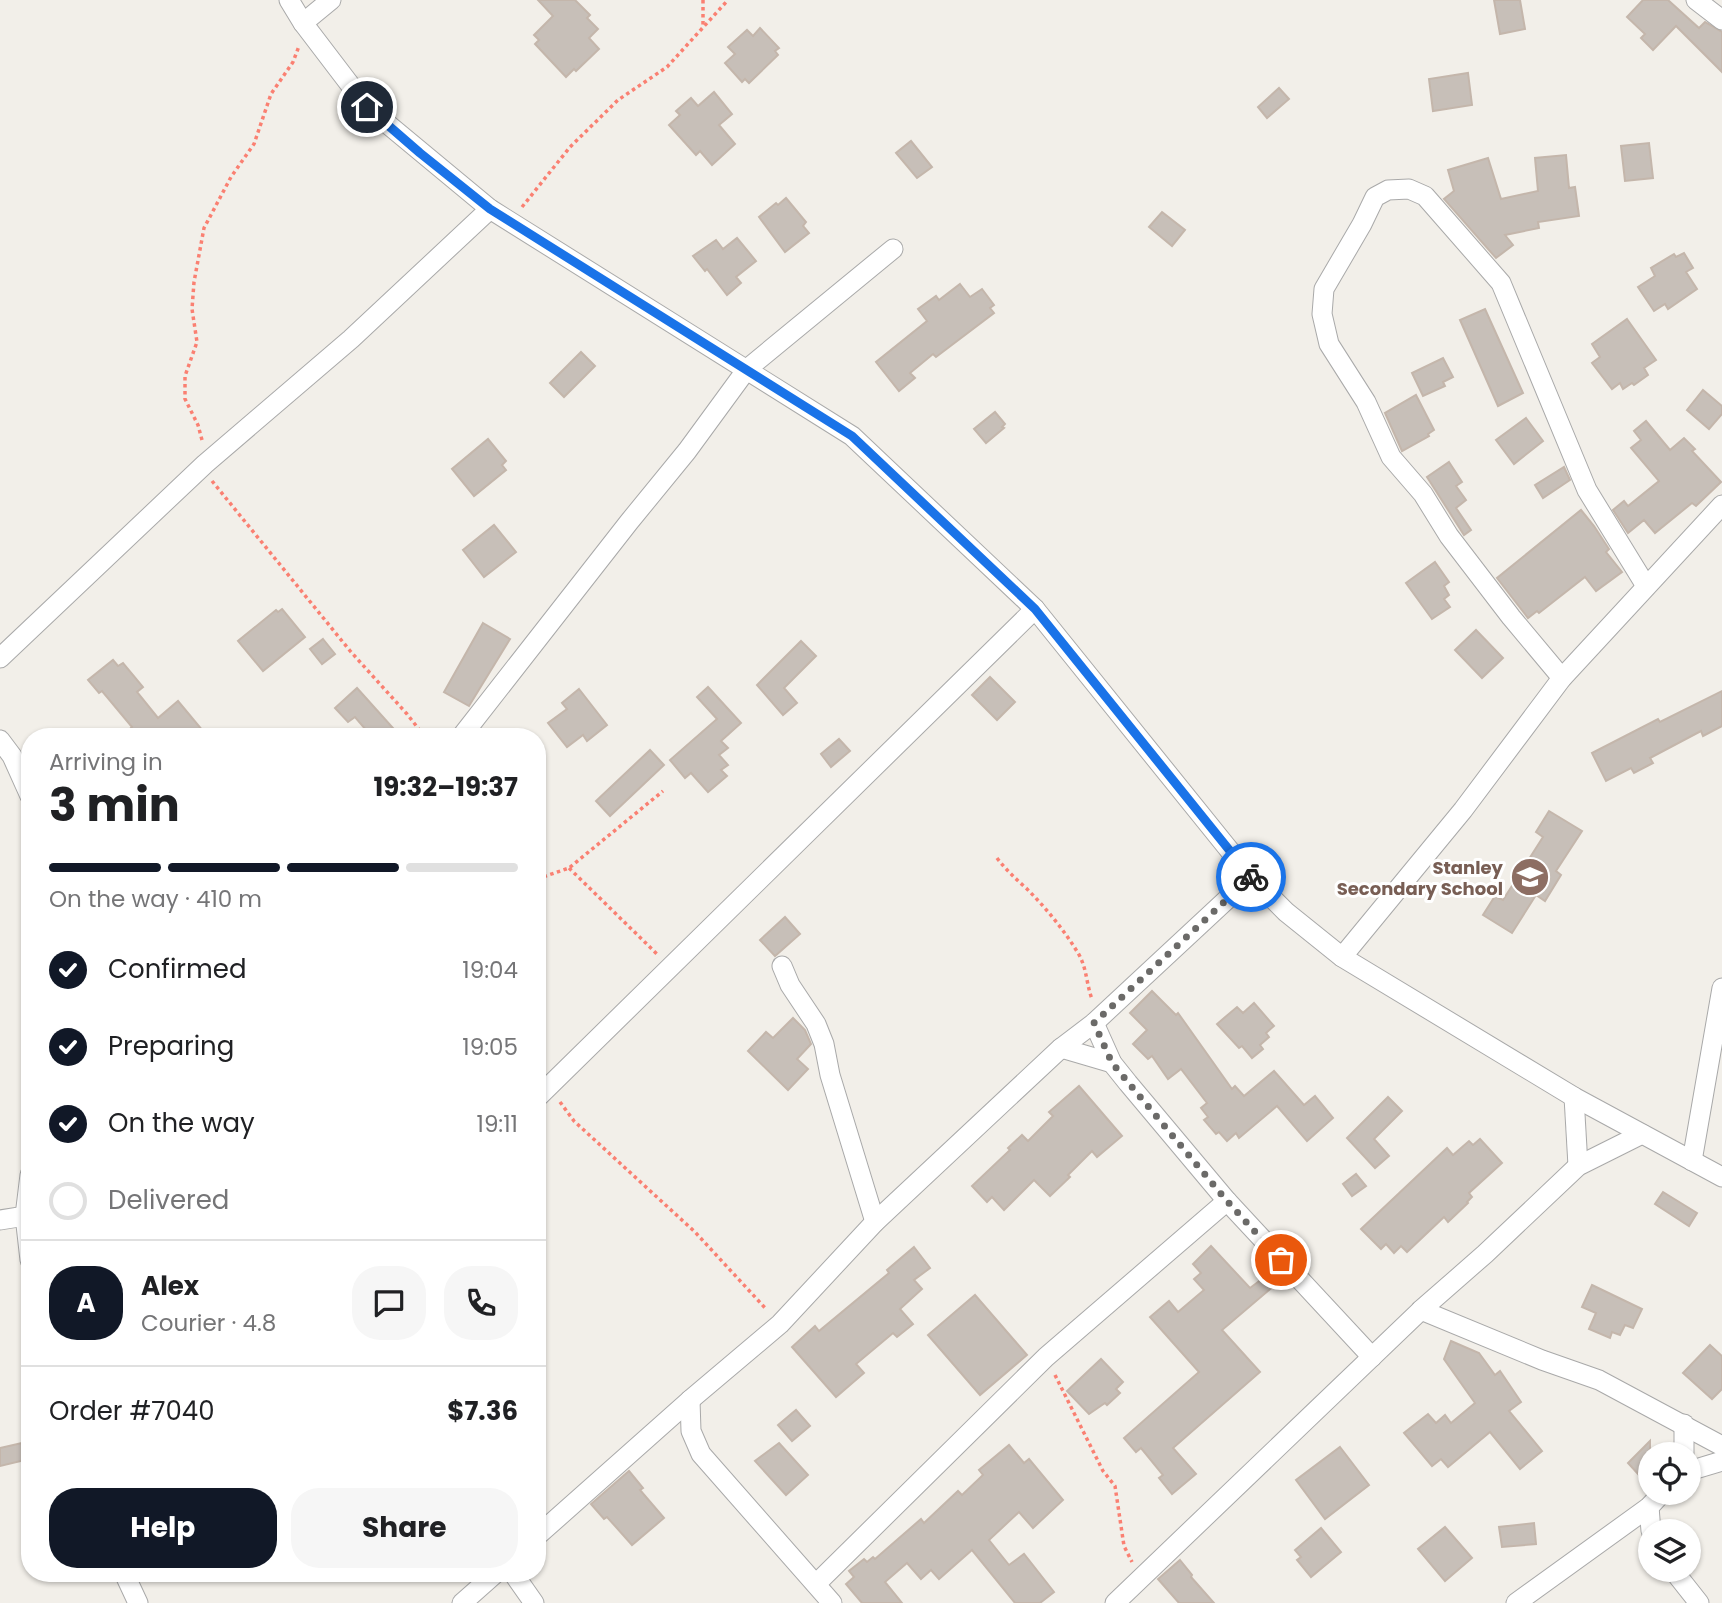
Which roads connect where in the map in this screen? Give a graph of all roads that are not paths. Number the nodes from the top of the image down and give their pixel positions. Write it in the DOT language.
graph roads {
  1 [pos="289,0"];
  2 [pos="331,0"];
  3 [pos="1696,0"];
  4 [pos="1722,20"];
  5 [pos="303,23"];
  6 [pos="490,209"];
  7 [pos="893,249"];
  8 [pos="747,369"];
  9 [pos="1722,505"];
  10 [pos="1646,586"];
  11 [pos="1035,609"];
  12 [pos="0,658"];
  13 [pos="1562,678"];
  14 [pos="468,728"];
  15 [pos="0,740"];
  16 [pos="21,776"];
  17 [pos="1251,877"];
  18 [pos="1342,957"];
  19 [pos="782,966"];
  20 [pos="1722,988"];
  21 [pos="1097,1020"];
  22 [pos="1061,1048"];
  23 [pos="1112,1063"];
  24 [pos="546,1090"];
  25 [pos="1574,1097"];
  26 [pos="1642,1134"];
  27 [pos="1692,1161"];
  28 [pos="1578,1166"];
  29 [pos="1722,1177"];
  30 [pos="1227,1201"];
  31 [pos="21,1217"];
  32 [pos="0,1220"];
  33 [pos="875,1222"];
  34 [pos="1421,1310"];
  35 [pos="1373,1357"];
  36 [pos="690,1400"];
  37 [pos="1684,1424"];
  38 [pos="1684,1442"];
  39 [pos="1722,1446"];
  40 [pos="1722,1461"];
  41 [pos="1701,1467"];
  42 [pos="1648,1505"];
  43 [pos="546,1528"];
  44 [pos="128,1582"];
  45 [pos="486,1582"];
  46 [pos="519,1582"];
  47 [pos="1682,1582"];
  48 [pos="816,1584"];
  49 [pos="1121,1601"];
  50 [pos="138,1603"];
  51 [pos="462,1603"];
  52 [pos="534,1603"];
  53 [pos="832,1603"];
  54 [pos="1516,1603"];
  55 [pos="1699,1603"];
  1 -- 5 [label="street"];
  2 -- 5 [label="street"];
  3 -- 4 [label="street"];
  5 -- 6 [label="street"];
  6 -- 8 [label="street"];
  6 -- 12 [label="street"];
  7 -- 8 [label="street"];
  8 -- 11 [label="street"];
  8 -- 14 [label="street"];
  9 -- 10 [label="street"];
  10 -- 13 [label="street"];
  10 -- 13 [label="street"];
  11 -- 17 [label="street"];
  11 -- 24 [label="street"];
  13 -- 18 [label="street"];
  15 -- 16 [label="street"];
  17 -- 18 [label="street"];
  17 -- 21 [label="street"];
  18 -- 25 [label="street"];
  19 -- 33 [label="street"];
  20 -- 27 [label="street"];
  21 -- 22 [label="street"];
  21 -- 23 [label="street"];
  22 -- 23 [label="street"];
  22 -- 33 [label="street"];
  23 -- 30 [label="street"];
  25 -- 26 [label="street"];
  25 -- 28 [label="street"];
  26 -- 27 [label="street"];
  26 -- 28 [label="street"];
  27 -- 29 [label="street"];
  28 -- 34 [label="street"];
  30 -- 35 [label="street"];
  30 -- 48 [label="street"];
  31 -- 32 [label="street"];
  33 -- 36 [label="street"];
  34 -- 35 [label="street"];
  34 -- 37 [label="street"];
  35 -- 49 [label="street"];
  36 -- 43 [label="street"];
  36 -- 48 [label="street"];
  37 -- 38 [label="street"];
  37 -- 39 [label="street"];
  40 -- 41 [label="street"];
  42 -- 54 [label="street"];
  44 -- 50 [label="street"];
  45 -- 51 [label="street"];
  46 -- 52 [label="street"];
  47 -- 55 [label="street"];
  48 -- 53 [label="street"];
}
